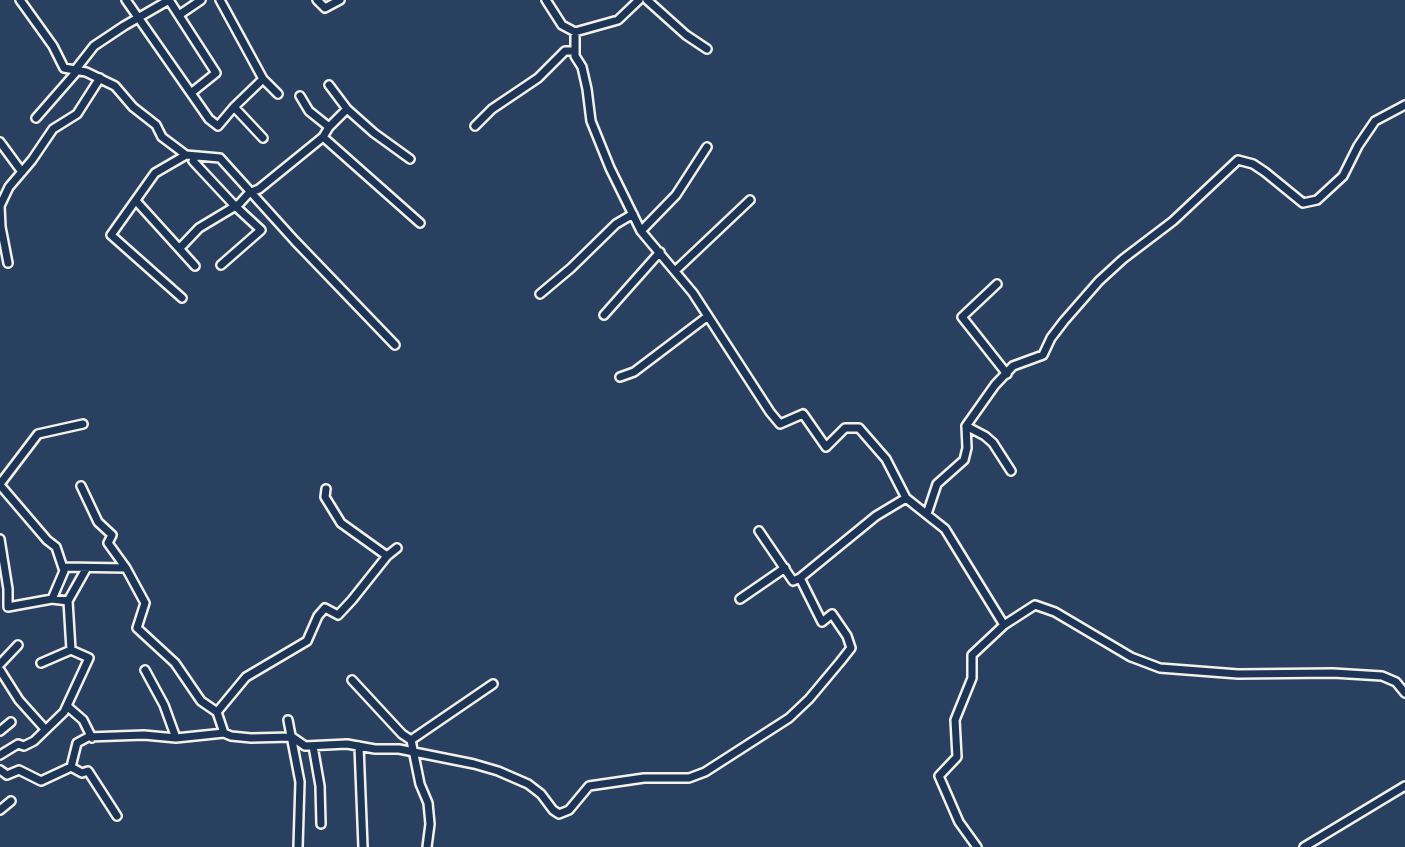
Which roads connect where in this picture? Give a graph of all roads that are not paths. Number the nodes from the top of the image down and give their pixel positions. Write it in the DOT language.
graph roads {
  1 [pos="20,0"];
  2 [pos="126,0"];
  3 [pos="201,0"];
  4 [pos="220,0"];
  5 [pos="317,0"];
  6 [pos="340,0"];
  7 [pos="546,0"];
  8 [pos="639,0"];
  9 [pos="647,0"];
  10 [pos="179,15"];
  11 [pos="138,18"];
  12 [pos="575,32"];
  13 [pos="708,49"];
  14 [pos="575,51"];
  15 [pos="77,69"];
  16 [pos="100,78"];
  17 [pos="263,79"];
  18 [pos="329,85"];
  19 [pos="191,93"];
  20 [pos="278,94"];
  21 [pos="300,96"];
  22 [pos="1405,105"];
  23 [pos="234,107"];
  24 [pos="347,109"];
  25 [pos="36,118"];
  26 [pos="475,126"];
  27 [pos="329,127"];
  28 [pos="323,137"];
  29 [pos="263,138"];
  30 [pos="0,142"];
  31 [pos="707,147"];
  32 [pos="186,155"];
  33 [pos="195,157"];
  34 [pos="410,159"];
  35 [pos="22,172"];
  36 [pos="252,192"];
  37 [pos="750,200"];
  38 [pos="137,202"];
  39 [pos="234,205"];
  40 [pos="634,214"];
  41 [pos="420,223"];
  42 [pos="641,231"];
  43 [pos="180,248"];
  44 [pos="660,253"];
  45 [pos="8,263"];
  46 [pos="221,265"];
  47 [pos="195,266"];
  48 [pos="675,271"];
  49 [pos="997,284"];
  50 [pos="540,294"];
  51 [pos="182,298"];
  52 [pos="604,315"];
  53 [pos="708,316"];
  54 [pos="395,345"];
  55 [pos="1007,374"];
  56 [pos="620,377"];
  57 [pos="83,424"];
  58 [pos="966,426"];
  59 [pos="1012,471"];
  60 [pos="0,485"];
  61 [pos="80,486"];
  62 [pos="326,489"];
  63 [pos="906,498"];
  64 [pos="928,514"];
  65 [pos="760,531"];
  66 [pos="0,539"];
  67 [pos="397,548"];
  68 [pos="387,556"];
  69 [pos="63,567"];
  70 [pos="126,568"];
  71 [pos="785,568"];
  72 [pos="86,569"];
  73 [pos="800,578"];
  74 [pos="52,599"];
  75 [pos="740,599"];
  76 [pos="68,601"];
  77 [pos="1004,625"];
  78 [pos="18,645"];
  79 [pos="71,650"];
  80 [pos="41,663"];
  81 [pos="0,664"];
  82 [pos="0,670"];
  83 [pos="145,670"];
  84 [pos="352,680"];
  85 [pos="493,684"];
  86 [pos="1405,693"];
  87 [pos="68,707"];
  88 [pos="217,712"];
  89 [pos="288,720"];
  90 [pos="10,722"];
  91 [pos="45,729"];
  92 [pos="0,731"];
  93 [pos="224,733"];
  94 [pos="292,737"];
  95 [pos="92,738"];
  96 [pos="176,738"];
  97 [pos="411,740"];
  98 [pos="313,746"];
  99 [pos="359,746"];
  100 [pos="413,751"];
  101 [pos="0,755"];
  102 [pos="71,766"];
  103 [pos="0,770"];
  104 [pos="1405,786"];
  105 [pos="11,801"];
  106 [pos="0,810"];
  107 [pos="117,816"];
  108 [pos="321,824"];
  109 [pos="299,847"];
  110 [pos="363,847"];
  111 [pos="427,847"];
  112 [pos="977,847"];
  113 [pos="1304,847"];
  1 -- 15 [label="street"];
  2 -- 11 [label="street"];
  3 -- 10 [label="street"];
  4 -- 17 [label="street"];
  5 -- 6 [label="street"];
  7 -- 12 [label="street"];
  8 -- 12 [label="street"];
  9 -- 13 [label="street"];
  10 -- 11 [label="street"];
  10 -- 19 [label="street"];
  11 -- 15 [label="street"];
  11 -- 19 [label="street"];
  12 -- 14 [label="street"];
  14 -- 26 [label="street"];
  14 -- 40 [label="street"];
  15 -- 16 [label="street"];
  15 -- 25 [label="street"];
  16 -- 32 [label="street"];
  16 -- 35 [label="street"];
  17 -- 20 [label="street"];
  17 -- 23 [label="street"];
  18 -- 24 [label="street"];
  19 -- 23 [label="street"];
  21 -- 27 [label="street"];
  22 -- 55 [label="street"];
  23 -- 29 [label="street"];
  24 -- 27 [label="street"];
  24 -- 34 [label="street"];
  27 -- 28 [label="street"];
  28 -- 36 [label="street"];
  28 -- 41 [label="street"];
  30 -- 35 [label="street"];
  31 -- 42 [label="street"];
  32 -- 33 [label="street"];
  32 -- 38 [label="street"];
  33 -- 36 [label="street"];
  33 -- 39 [label="street"];
  35 -- 45 [label="street"];
  36 -- 39 [label="street"];
  36 -- 54 [label="street"];
  37 -- 48 [label="street"];
  38 -- 43 [label="street"];
  38 -- 51 [label="street"];
  39 -- 43 [label="street"];
  39 -- 46 [label="street"];
  40 -- 42 [label="street"];
  40 -- 50 [label="street"];
  42 -- 44 [label="street"];
  43 -- 47 [label="street"];
  44 -- 48 [label="street"];
  44 -- 52 [label="street"];
  48 -- 53 [label="street"];
  49 -- 55 [label="street"];
  53 -- 56 [label="street"];
  53 -- 63 [label="street"];
  55 -- 58 [label="street"];
  57 -- 60 [label="street"];
  58 -- 59 [label="street"];
  58 -- 64 [label="street"];
  60 -- 69 [label="street"];
  61 -- 70 [label="street"];
  62 -- 68 [label="street"];
  63 -- 64 [label="street"];
  63 -- 73 [label="street"];
  64 -- 77 [label="street"];
  65 -- 71 [label="street"];
  66 -- 74 [label="street"];
  67 -- 68 [label="street"];
  68 -- 88 [label="street"];
  69 -- 72 [label="street"];
  69 -- 74 [label="street"];
  70 -- 72 [label="street"];
  70 -- 88 [label="street"];
  71 -- 73 [label="street"];
  71 -- 75 [label="street"];
  72 -- 76 [label="street"];
  73 -- 100 [label="street"];
  74 -- 76 [label="street"];
  76 -- 79 [label="street"];
  77 -- 86 [label="street"];
  77 -- 112 [label="street"];
  78 -- 81 [label="street"];
  79 -- 80 [label="street"];
  79 -- 87 [label="street"];
  82 -- 91 [label="street"];
  83 -- 96 [label="street"];
  84 -- 97 [label="street"];
  85 -- 97 [label="street"];
  87 -- 91 [label="street"];
  87 -- 95 [label="street"];
  88 -- 93 [label="street"];
  89 -- 94 [label="street"];
  90 -- 92 [label="street"];
  91 -- 101 [label="street"];
  93 -- 94 [label="street"];
  93 -- 96 [label="street"];
  94 -- 98 [label="street"];
  94 -- 109 [label="street"];
  95 -- 96 [label="street"];
  95 -- 102 [label="street"];
  97 -- 100 [label="street"];
  98 -- 99 [label="street"];
  98 -- 108 [label="street"];
  99 -- 100 [label="street"];
  99 -- 110 [label="street"];
  100 -- 111 [label="street"];
  102 -- 103 [label="street"];
  102 -- 107 [label="street"];
  104 -- 113 [label="street"];
  105 -- 106 [label="street"];
}
